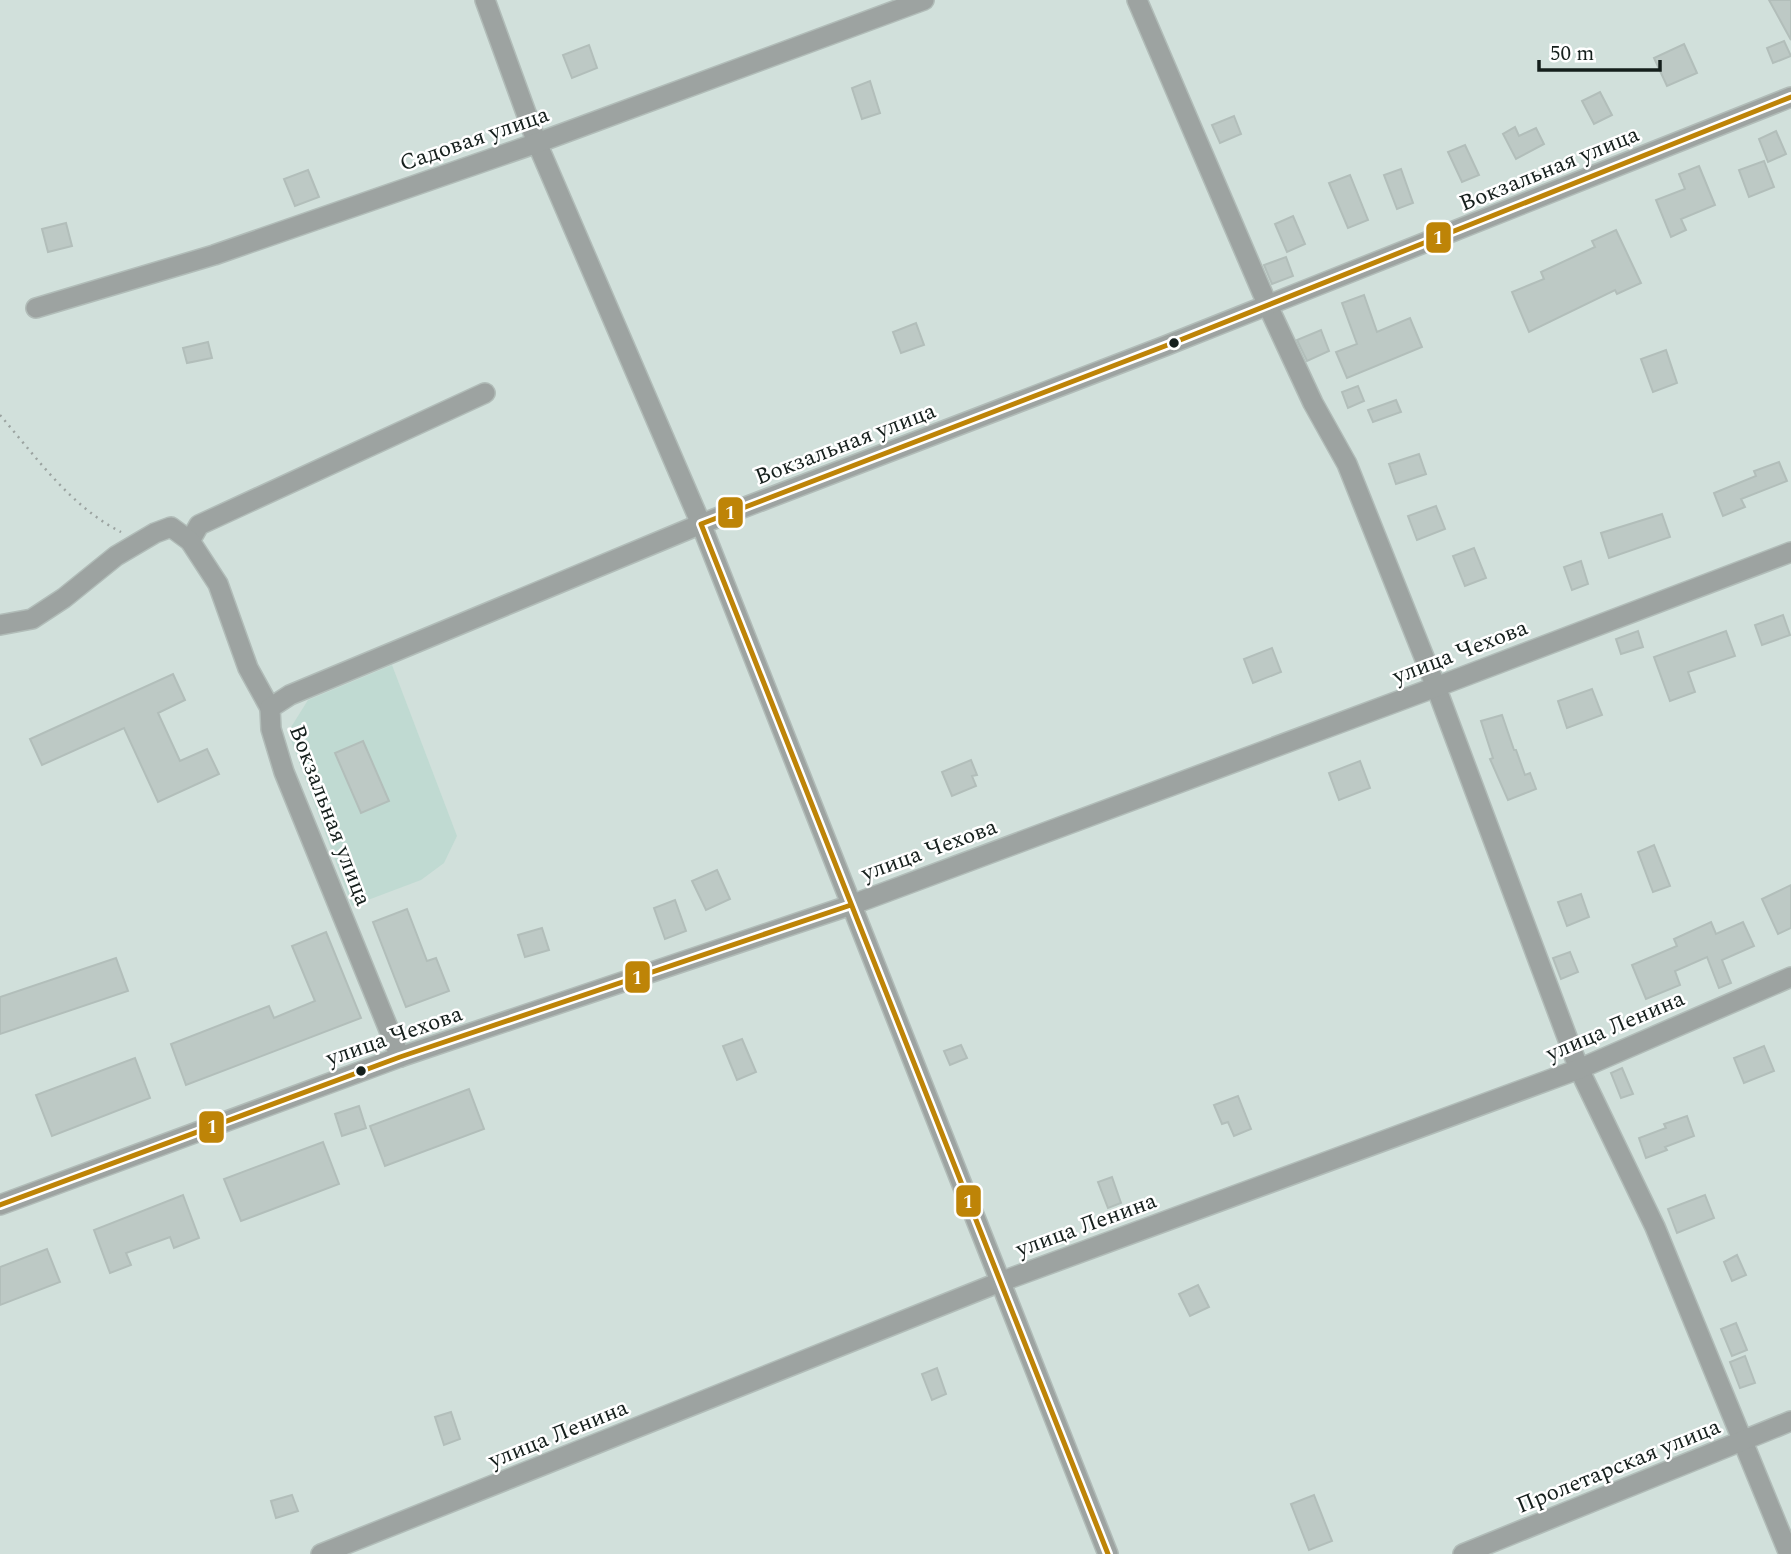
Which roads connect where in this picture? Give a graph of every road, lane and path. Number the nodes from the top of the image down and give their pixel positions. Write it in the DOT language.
graph roads {
  1 [pos="485,0"];
  2 [pos="924,0"];
  3 [pos="1138,0"];
  4 [pos="1791,97"];
  5 [pos="537,143"];
  6 [pos="1268,306"];
  7 [pos="36,308"];
  8 [pos="485,393"];
  9 [pos="0,415"];
  10 [pos="701,524"];
  11 [pos="190,541"];
  12 [pos="140,542"];
  13 [pos="1791,552"];
  14 [pos="0,625"];
  15 [pos="1436,687"];
  16 [pos="270,708"];
  17 [pos="851,905"];
  18 [pos="1791,976"];
  19 [pos="400,1058"];
  20 [pos="1579,1069"];
  21 [pos="0,1205"];
  22 [pos="1000,1282"];
  23 [pos="1791,1421"];
  24 [pos="1744,1440"];
  25 [pos="321,1554"];
  26 [pos="1108,1554"];
  27 [pos="1463,1554"];
  28 [pos="1789,1554"];
  1 -- 5 [label="street"];
  2 -- 5 [label="street, Садовая улица"];
  3 -- 6 [label="street"];
  4 -- 6 [label="street, Вокзальная улица"];
  5 -- 7 [label="street, Садовая улица"];
  5 -- 10 [label="street"];
  6 -- 10 [label="street, Вокзальная улица"];
  6 -- 15 [label="street"];
  8 -- 11 [label="street"];
  9 -- 12 [label="path"];
  10 -- 16 [label="street, Вокзальная улица"];
  10 -- 17 [label="street"];
  11 -- 12 [label="street"];
  11 -- 16 [label="street"];
  12 -- 14 [label="street"];
  13 -- 15 [label="street, улица Чехова"];
  15 -- 17 [label="street, улица Чехова"];
  15 -- 20 [label="street"];
  16 -- 19 [label="street, Вокзальная улица"];
  17 -- 19 [label="street, улица Чехова"];
  17 -- 22 [label="street"];
  18 -- 20 [label="street, улица Ленина"];
  19 -- 21 [label="street, улица Чехова"];
  20 -- 22 [label="street, улица Ленина"];
  20 -- 24 [label="street"];
  22 -- 25 [label="street, улица Ленина"];
  22 -- 26 [label="street"];
  23 -- 24 [label="street, Пролетарская улица"];
  24 -- 27 [label="street, Пролетарская улица"];
  24 -- 28 [label="street"];
}
